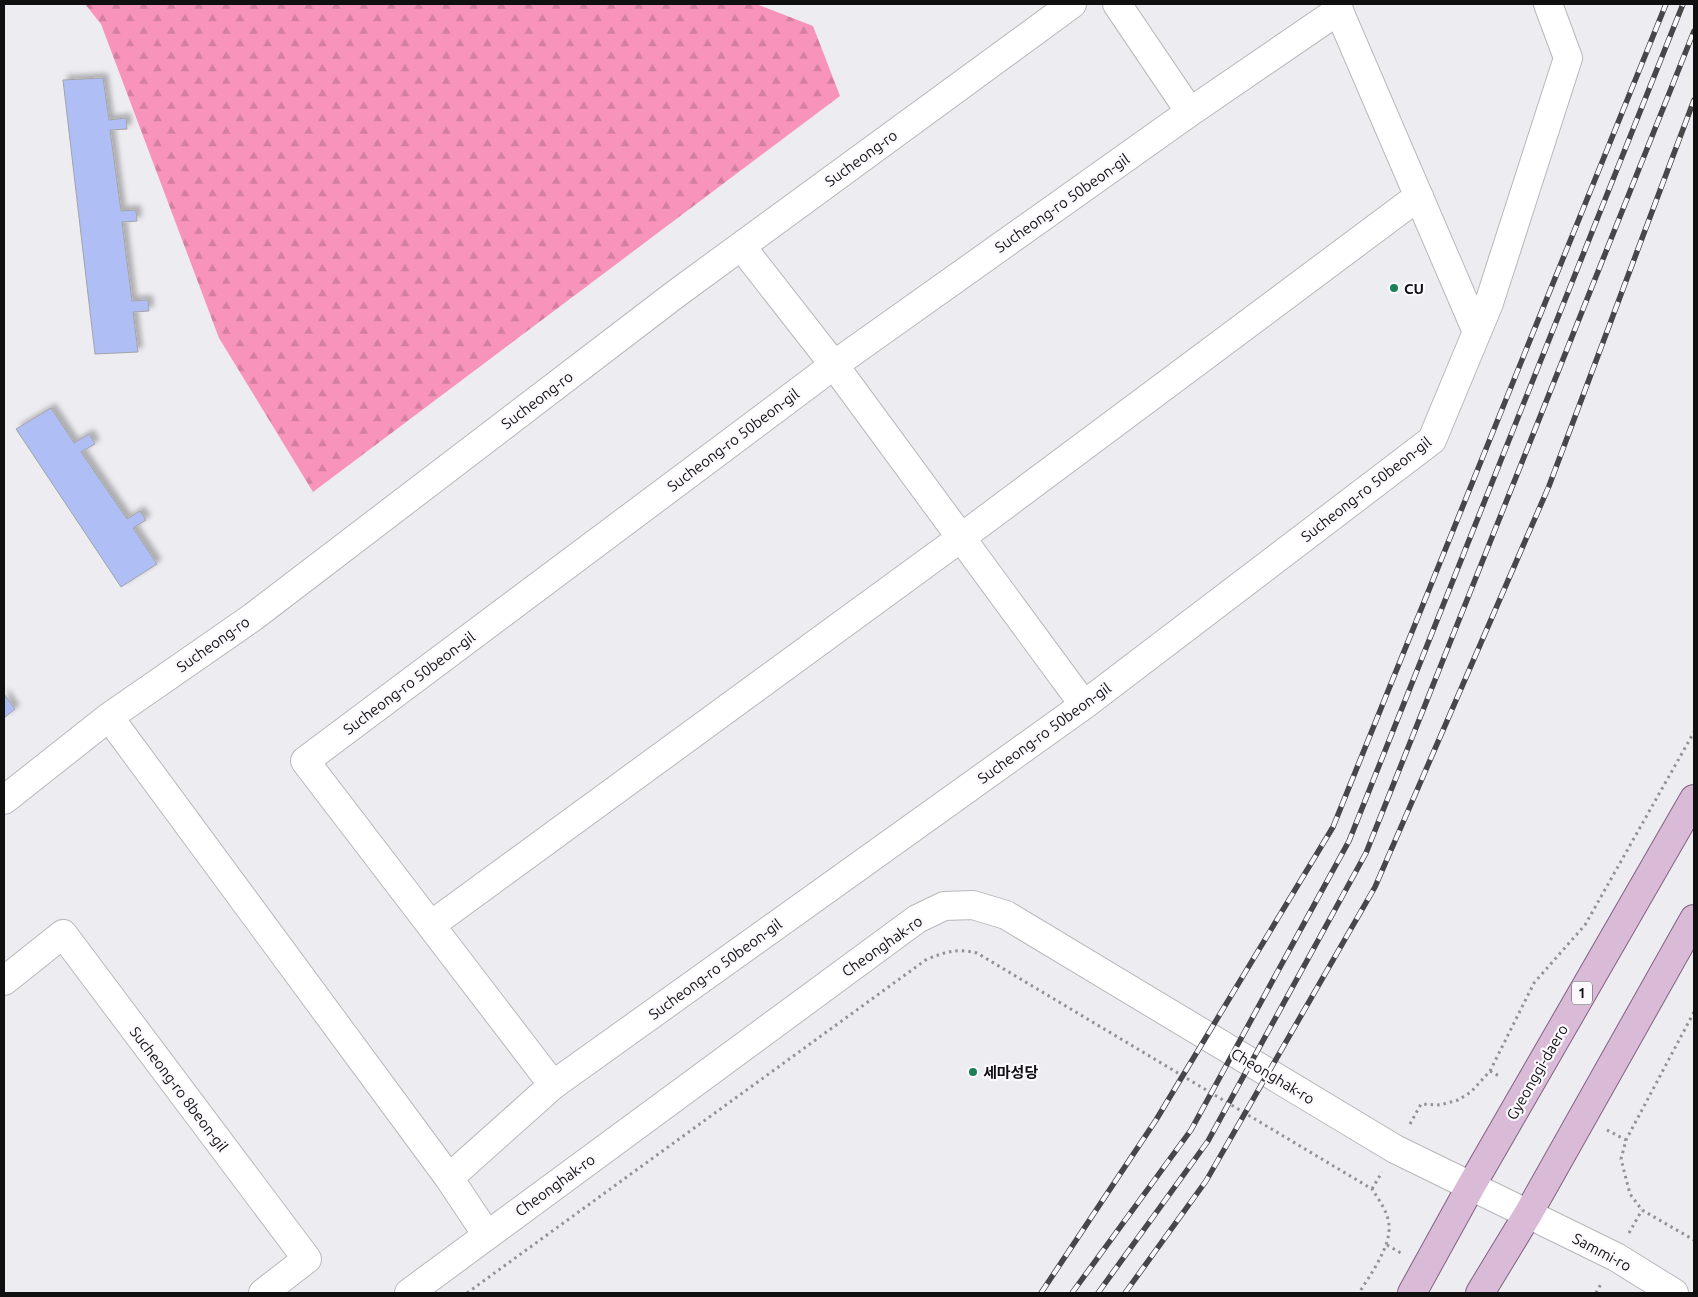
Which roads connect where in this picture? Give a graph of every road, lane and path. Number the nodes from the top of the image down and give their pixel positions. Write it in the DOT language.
graph roads {
  1 [pos="1072,4"];
  2 [pos="1118,4"];
  3 [pos="1548,4"];
  4 [pos="1338,7"];
  5 [pos="1190,112"];
  6 [pos="1419,196"];
  7 [pos="741,246"];
  8 [pos="1477,332"];
  9 [pos="834,365"];
  10 [pos="962,537"];
  11 [pos="1084,705"];
  12 [pos="109,717"];
  13 [pos="1694,732"];
  14 [pos="1694,799"];
  15 [pos="4,800"];
  16 [pos="1694,919"];
  17 [pos="431,926"];
  18 [pos="4,981"];
  19 [pos="1694,1012"];
  20 [pos="553,1085"];
  21 [pos="1421,1104"];
  22 [pos="449,1178"];
  23 [pos="1470,1186"];
  24 [pos="1528,1214"];
  25 [pos="487,1235"];
  26 [pos="1694,1240"];
  27 [pos="263,1293"];
  28 [pos="409,1293"];
  29 [pos="467,1293"];
  30 [pos="1359,1293"];
  31 [pos="1412,1293"];
  32 [pos="1480,1293"];
  33 [pos="1674,1293"];
  1 -- 7 [label="street, Sucheong-ro"];
  2 -- 5 [label="street"];
  3 -- 8 [label="street, Sucheong-ro 50beon-gil"];
  4 -- 5 [label="street, Sucheong-ro 50beon-gil"];
  4 -- 6 [label="street, Sucheong-ro 50beon-gil"];
  5 -- 9 [label="street, Sucheong-ro 50beon-gil"];
  6 -- 8 [label="street, Sucheong-ro 50beon-gil"];
  6 -- 10 [label="street"];
  7 -- 9 [label="street"];
  7 -- 12 [label="street, Sucheong-ro"];
  8 -- 11 [label="street, Sucheong-ro 50beon-gil"];
  9 -- 10 [label="street"];
  9 -- 17 [label="street, Sucheong-ro 50beon-gil"];
  10 -- 11 [label="street"];
  10 -- 17 [label="street"];
  11 -- 20 [label="street, Sucheong-ro 50beon-gil"];
  12 -- 15 [label="street, Sucheong-ro"];
  12 -- 22 [label="street"];
  13 -- 21 [label="path"];
  14 -- 23 [label="main road, Gyeonggi-daero / 1"];
  16 -- 24 [label="main road"];
  17 -- 20 [label="street, Sucheong-ro 50beon-gil"];
  18 -- 27 [label="street, Sucheong-ro 8beon-gil"];
  19 -- 26 [label="path"];
  20 -- 22 [label="street, Sucheong-ro 50beon-gil"];
  22 -- 25 [label="street"];
  23 -- 24 [label="street, Cheonghak-ro"];
  23 -- 25 [label="street, Cheonghak-ro"];
  23 -- 31 [label="main road, Gyeonggi-daero / 1"];
  24 -- 32 [label="main road"];
  24 -- 33 [label="street, Sammi-ro"];
  25 -- 28 [label="street, Cheonghak-ro"];
  29 -- 30 [label="path"];
}
